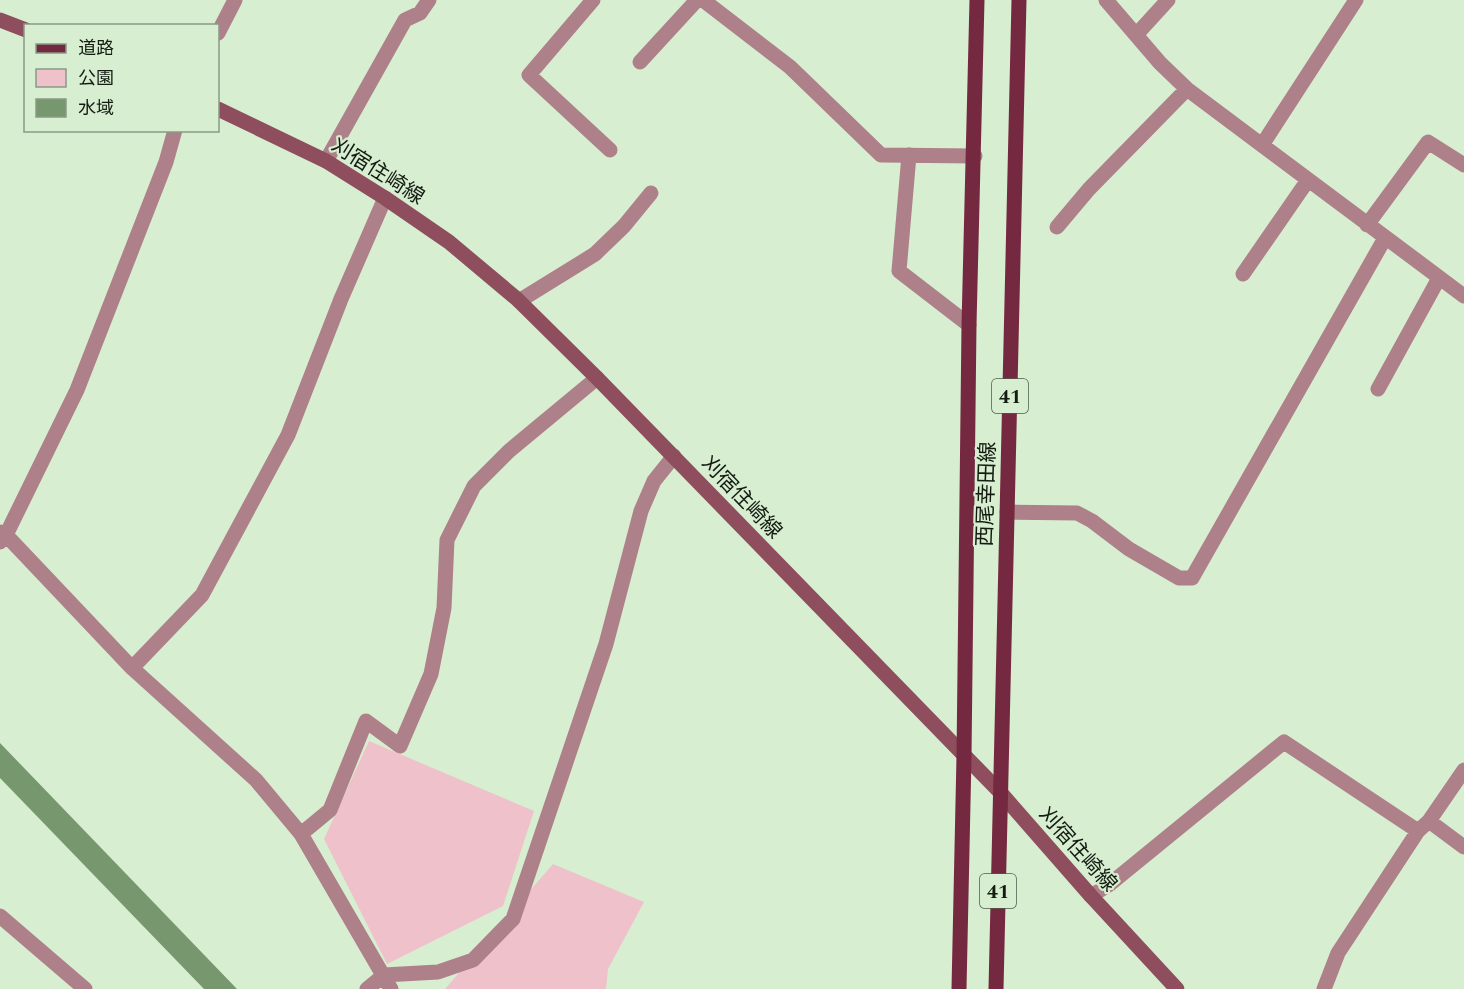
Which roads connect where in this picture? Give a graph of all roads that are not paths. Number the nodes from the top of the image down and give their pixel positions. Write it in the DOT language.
graph roads {
  1 [pos="235,0"];
  2 [pos="429,0"];
  3 [pos="593,0"];
  4 [pos="697,0"];
  5 [pos="703,0"];
  6 [pos="977,0"];
  7 [pos="1019,0"];
  8 [pos="1106,0"];
  9 [pos="1168,0"];
  10 [pos="1356,0"];
  11 [pos="0,20"];
  12 [pos="24,29"];
  13 [pos="219,31"];
  14 [pos="1136,35"];
  15 [pos="640,62"];
  16 [pos="1187,89"];
  17 [pos="219,109"];
  18 [pos="174,132"];
  19 [pos="1262,145"];
  20 [pos="610,150"];
  21 [pos="909,155"];
  22 [pos="975,156"];
  23 [pos="326,161"];
  24 [pos="1464,165"];
  25 [pos="1308,180"];
  26 [pos="651,193"];
  27 [pos="385,198"];
  28 [pos="1367,225"];
  29 [pos="1057,227"];
  30 [pos="1384,238"];
  31 [pos="1242,274"];
  32 [pos="1439,278"];
  33 [pos="1464,296"];
  34 [pos="519,301"];
  35 [pos="969,325"];
  36 [pos="597,378"];
  37 [pos="1378,389"];
  38 [pos="674,456"];
  39 [pos="1008,512"];
  40 [pos="2,536"];
  41 [pos="132,668"];
  42 [pos="964,756"];
  43 [pos="1464,770"];
  44 [pos="1000,792"];
  45 [pos="1424,826"];
  46 [pos="301,834"];
  47 [pos="1464,847"];
  48 [pos="1091,896"];
  49 [pos="0,916"];
  50 [pos="388,982"];
  51 [pos="85,989"];
  52 [pos="367,989"];
  53 [pos="959,989"];
  54 [pos="996,989"];
  55 [pos="1177,989"];
  56 [pos="1324,989"];
  1 -- 13 [label="street"];
  2 -- 23 [label="street"];
  3 -- 20 [label="street"];
  4 -- 15 [label="street"];
  5 -- 21 [label="street"];
  6 -- 22 [label="main road, 西尾幸田線 / 41"];
  7 -- 39 [label="main road, 西尾幸田線 / 41"];
  8 -- 14 [label="street"];
  9 -- 14 [label="street"];
  10 -- 19 [label="street"];
  11 -- 12 [label="main road"];
  14 -- 16 [label="street"];
  16 -- 19 [label="street"];
  16 -- 29 [label="street"];
  17 -- 23 [label="main road, 刈宿住崎線"];
  18 -- 40 [label="street"];
  19 -- 25 [label="street"];
  21 -- 22 [label="street"];
  21 -- 35 [label="street"];
  22 -- 35 [label="main road, 西尾幸田線 / 41"];
  23 -- 27 [label="main road, 刈宿住崎線"];
  24 -- 28 [label="street"];
  25 -- 28 [label="street"];
  25 -- 31 [label="street"];
  26 -- 34 [label="street"];
  27 -- 34 [label="main road, 刈宿住崎線"];
  27 -- 41 [label="street"];
  28 -- 30 [label="street"];
  30 -- 32 [label="street"];
  30 -- 39 [label="street"];
  32 -- 33 [label="street"];
  32 -- 37 [label="street"];
  34 -- 36 [label="main road, 刈宿住崎線"];
  35 -- 42 [label="main road, 西尾幸田線 / 41"];
  36 -- 38 [label="main road, 刈宿住崎線"];
  36 -- 46 [label="street"];
  38 -- 42 [label="main road, 刈宿住崎線"];
  38 -- 50 [label="street"];
  39 -- 44 [label="main road, 西尾幸田線 / 41"];
  40 -- 41 [label="street"];
  41 -- 46 [label="street"];
  42 -- 44 [label="main road, 刈宿住崎線"];
  42 -- 53 [label="main road, 西尾幸田線 / 41"];
  43 -- 45 [label="street"];
  44 -- 48 [label="main road, 刈宿住崎線"];
  44 -- 54 [label="main road, 西尾幸田線 / 41"];
  45 -- 47 [label="street"];
  45 -- 48 [label="street"];
  45 -- 56 [label="street"];
  46 -- 50 [label="street"];
  48 -- 55 [label="main road, 刈宿住崎線"];
  49 -- 51 [label="street"];
  50 -- 52 [label="street"];
}
